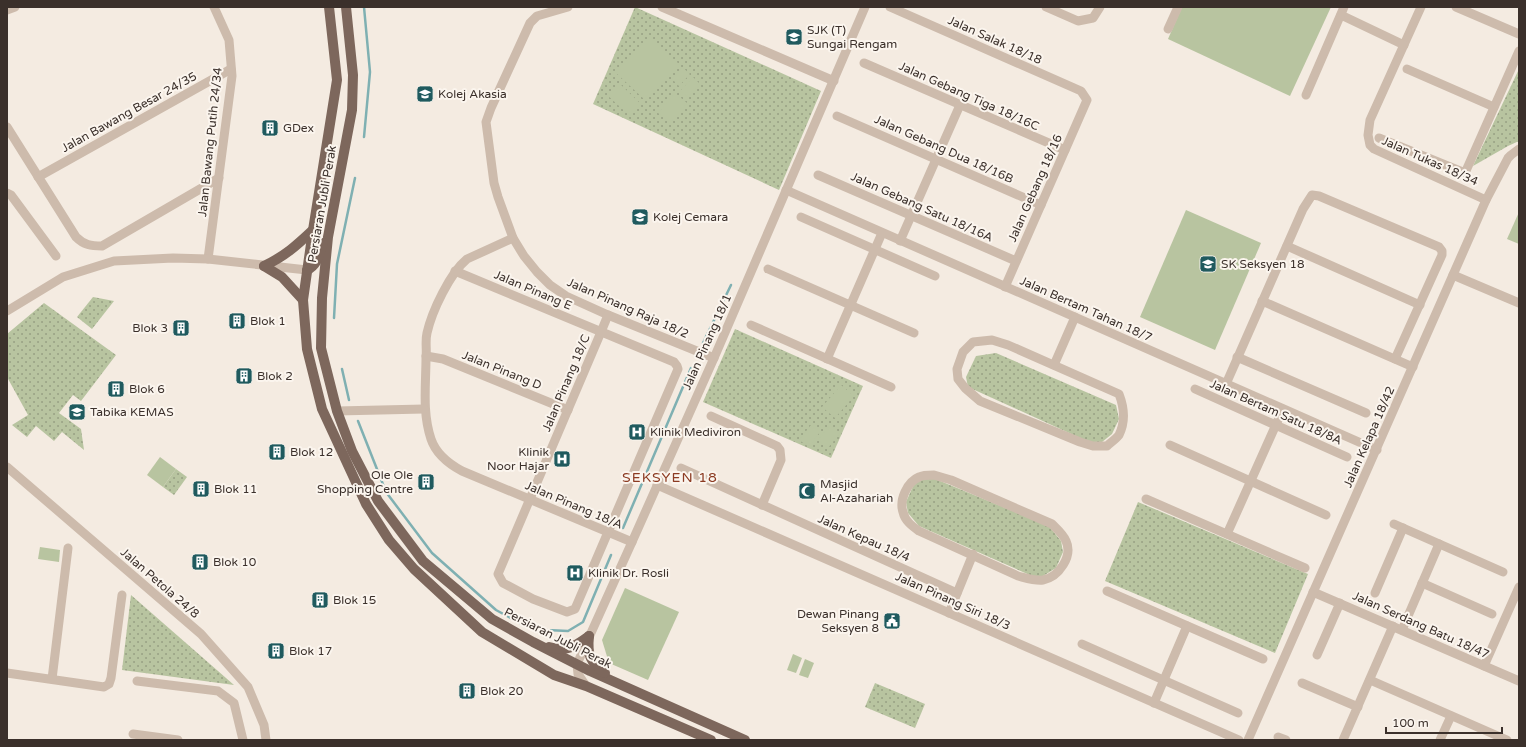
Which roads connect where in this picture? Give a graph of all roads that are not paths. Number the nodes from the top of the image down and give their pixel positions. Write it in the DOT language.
graph roads {
  1 [pos="14,7"];
  2 [pos="214,7"];
  3 [pos="329,7"];
  4 [pos="346,7"];
  5 [pos="568,7"];
  6 [pos="662,7"];
  7 [pos="866,7"];
  8 [pos="890,7"];
  9 [pos="1046,7"];
  10 [pos="1100,7"];
  11 [pos="1178,7"];
  12 [pos="1422,7"];
  13 [pos="1456,7"];
  14 [pos="7,10"];
  15 [pos="1343,11"];
  16 [pos="1168,29"];
  17 [pos="1519,34"];
  18 [pos="1404,45"];
  19 [pos="1519,52"];
  20 [pos="864,63"];
  21 [pos="231,68"];
  22 [pos="1407,69"];
  23 [pos="834,81"];
  24 [pos="1306,94"];
  25 [pos="1087,100"];
  26 [pos="960,104"];
  27 [pos="1494,107"];
  28 [pos="837,116"];
  29 [pos="7,127"];
  30 [pos="1378,138"];
  31 [pos="1519,149"];
  32 [pos="1064,150"];
  33 [pos="936,159"];
  34 [pos="818,174"];
  35 [pos="38,177"];
  36 [pos="219,178"];
  37 [pos="786,190"];
  38 [pos="7,193"];
  39 [pos="1486,200"];
  40 [pos="1041,205"];
  41 [pos="911,215"];
  42 [pos="801,217"];
  43 [pos="313,230"];
  44 [pos="882,233"];
  45 [pos="328,237"];
  46 [pos="513,238"];
  47 [pos="900,241"];
  48 [pos="1287,246"];
  49 [pos="875,249"];
  50 [pos="56,256"];
  51 [pos="208,259"];
  52 [pos="1016,262"];
  53 [pos="264,266"];
  54 [pos="768,269"];
  55 [pos="307,270"];
  56 [pos="455,271"];
  57 [pos="1453,275"];
  58 [pos="935,276"];
  59 [pos="1005,287"];
  60 [pos="303,300"];
  61 [pos="1262,301"];
  62 [pos="1519,303"];
  63 [pos="850,305"];
  64 [pos="1420,305"];
  65 [pos="8,307"];
  66 [pos="608,315"];
  67 [pos="1075,317"];
  68 [pos="751,325"];
  69 [pos="601,332"];
  70 [pos="914,333"];
  71 [pos="426,356"];
  72 [pos="714,358"];
  73 [pos="1238,358"];
  74 [pos="827,359"];
  75 [pos="1395,359"];
  76 [pos="1054,364"];
  77 [pos="1412,367"];
  78 [pos="1226,384"];
  79 [pos="891,387"];
  80 [pos="1195,389"];
  81 [pos="424,409"];
  82 [pos="1283,409"];
  83 [pos="568,410"];
  84 [pos="336,411"];
  85 [pos="1366,413"];
  86 [pos="710,416"];
  87 [pos="1276,426"];
  88 [pos="1170,445"];
  89 [pos="1377,450"];
  90 [pos="1347,457"];
  91 [pos="681,468"];
  92 [pos="8,470"];
  93 [pos="1251,481"];
  94 [pos="657,485"];
  95 [pos="529,498"];
  96 [pos="1146,499"];
  97 [pos="762,505"];
  98 [pos="1326,515"];
  99 [pos="1394,524"];
  100 [pos="1403,528"];
  101 [pos="608,532"];
  102 [pos="1227,534"];
  103 [pos="632,542"];
  104 [pos="1439,544"];
  105 [pos="68,548"];
  106 [pos="973,554"];
  107 [pos="1305,568"];
  108 [pos="1503,572"];
  109 [pos="1422,583"];
  110 [pos="1519,587"];
  111 [pos="1107,591"];
  112 [pos="1313,592"];
  113 [pos="957,593"];
  114 [pos="1375,593"];
  115 [pos="122,595"];
  116 [pos="1340,603"];
  117 [pos="948,613"];
  118 [pos="1492,614"];
  119 [pos="1188,626"];
  120 [pos="1393,626"];
  121 [pos="1402,630"];
  122 [pos="589,636"];
  123 [pos="533,642"];
  124 [pos="1082,644"];
  125 [pos="1317,655"];
  126 [pos="1263,659"];
  127 [pos="577,664"];
  128 [pos="1484,666"];
  129 [pos="7,673"];
  130 [pos="52,679"];
  131 [pos="1164,680"];
  132 [pos="1370,680"];
  133 [pos="137,681"];
  134 [pos="1519,681"];
  135 [pos="1302,683"];
  136 [pos="621,684"];
  137 [pos="586,686"];
  138 [pos="1154,703"];
  139 [pos="1358,707"];
  140 [pos="1238,713"];
  141 [pos="1451,716"];
  142 [pos="133,734"];
  143 [pos="178,740"];
  144 [pos="243,740"];
  145 [pos="266,740"];
  146 [pos="711,740"];
  147 [pos="745,740"];
  148 [pos="1239,740"];
  149 [pos="1248,740"];
  150 [pos="1343,740"];
  151 [pos="1440,740"];
  152 [pos="1507,740"];
  1 -- 14 [label="street"];
  2 -- 21 [label="street, Jalan Bawang Putih 24/34"];
  3 -- 43 [label="main road, Persiaran Jubli Perak"];
  4 -- 45 [label="main road, Persiaran Jubli Perak"];
  5 -- 46 [label="street, Jalan Pinang Raja 18/2"];
  6 -- 23 [label="street"];
  7 -- 23 [label="street, Jalan Pinang 18/1"];
  8 -- 25 [label="street, Jalan Salak 18/18"];
  9 -- 10 [label="street"];
  11 -- 16 [label="street"];
  12 -- 18 [label="street, Jalan Tukas 18/34"];
  13 -- 17 [label="street"];
  15 -- 18 [label="street"];
  15 -- 24 [label="street"];
  18 -- 39 [label="street, Jalan Tukas 18/34"];
  19 -- 27 [label="street"];
  20 -- 26 [label="street, Jalan Gebang Tiga 18/16C"];
  21 -- 35 [label="street, Jalan Bawang Besar 24/35"];
  21 -- 36 [label="street, Jalan Bawang Putih 24/34"];
  22 -- 27 [label="street"];
  23 -- 37 [label="street, Jalan Pinang 18/1"];
  25 -- 32 [label="street, Jalan Gebang 18/16"];
  26 -- 32 [label="street, Jalan Gebang Tiga 18/16C"];
  26 -- 33 [label="street"];
  27 -- 30 [label="street"];
  28 -- 33 [label="street, Jalan Gebang Dua 18/16B"];
  29 -- 35 [label="street"];
  31 -- 39 [label="street, Jalan Kelapa 18/42"];
  32 -- 40 [label="street, Jalan Gebang 18/16"];
  33 -- 40 [label="street, Jalan Gebang Dua 18/16B"];
  33 -- 41 [label="street"];
  34 -- 41 [label="street, Jalan Gebang Satu 18/16A"];
  35 -- 36 [label="street"];
  36 -- 51 [label="street, Jalan Bawang Putih 24/34"];
  37 -- 44 [label="street, Jalan Bertam Tahan 18/7"];
  37 -- 72 [label="street, Jalan Pinang 18/1"];
  38 -- 50 [label="street"];
  39 -- 57 [label="street, Jalan Kelapa 18/42"];
  40 -- 52 [label="street, Jalan Gebang 18/16"];
  41 -- 47 [label="street"];
  41 -- 52 [label="street, Jalan Gebang Satu 18/16A"];
  42 -- 49 [label="street"];
  43 -- 53 [label="main road"];
  43 -- 55 [label="main road, Persiaran Jubli Perak"];
  44 -- 47 [label="street, Jalan Bertam Tahan 18/7"];
  44 -- 49 [label="street"];
  45 -- 55 [label="main road"];
  45 -- 84 [label="main road, Persiaran Jubli Perak"];
  46 -- 56 [label="street, Jalan Pinang 18/A"];
  46 -- 66 [label="street, Jalan Pinang Raja 18/2"];
  47 -- 59 [label="street, Jalan Bertam Tahan 18/7"];
  48 -- 61 [label="street"];
  48 -- 64 [label="street"];
  48 -- 64 [label="street"];
  49 -- 58 [label="street"];
  49 -- 63 [label="street"];
  51 -- 53 [label="street"];
  51 -- 65 [label="street"];
  52 -- 59 [label="street, Jalan Gebang 18/16"];
  53 -- 55 [label="street"];
  53 -- 60 [label="main road"];
  54 -- 63 [label="street"];
  55 -- 60 [label="main road, Persiaran Jubli Perak"];
  56 -- 69 [label="street, Jalan Pinang E"];
  56 -- 71 [label="street, Jalan Pinang 18/A"];
  57 -- 62 [label="street"];
  57 -- 77 [label="street, Jalan Kelapa 18/42"];
  59 -- 67 [label="street, Jalan Bertam Tahan 18/7"];
  60 -- 137 [label="main road, Persiaran Jubli Perak"];
  61 -- 73 [label="street"];
  61 -- 75 [label="street"];
  63 -- 70 [label="street"];
  63 -- 74 [label="street"];
  64 -- 75 [label="street"];
  66 -- 69 [label="street, Jalan Pinang 18/C"];
  66 -- 72 [label="street, Jalan Pinang Raja 18/2"];
  67 -- 76 [label="street"];
  67 -- 78 [label="street, Jalan Bertam Tahan 18/7"];
  68 -- 74 [label="street"];
  69 -- 83 [label="street, Jalan Pinang 18/C"];
  69 -- 101 [label="street, Jalan Pinang E"];
  71 -- 81 [label="street, Jalan Pinang 18/A"];
  71 -- 83 [label="street, Jalan Pinang D"];
  72 -- 94 [label="street, Jalan Pinang 18/1"];
  73 -- 78 [label="street"];
  73 -- 85 [label="street"];
  74 -- 79 [label="street"];
  75 -- 77 [label="street"];
  76 -- 76 [label="street"];
  77 -- 89 [label="street, Jalan Kelapa 18/42"];
  78 -- 82 [label="street, Jalan Bertam Tahan 18/7"];
  80 -- 87 [label="street, Jalan Bertam Satu 18/8A"];
  81 -- 84 [label="street"];
  81 -- 95 [label="street, Jalan Pinang 18/A"];
  82 -- 87 [label="street"];
  82 -- 89 [label="street, Jalan Bertam Tahan 18/7"];
  83 -- 95 [label="street, Jalan Pinang 18/C"];
  84 -- 123 [label="main road, Persiaran Jubli Perak"];
  86 -- 97 [label="street"];
  87 -- 90 [label="street, Jalan Bertam Satu 18/8A"];
  87 -- 93 [label="street"];
  88 -- 93 [label="street"];
  89 -- 112 [label="street, Jalan Kelapa 18/42"];
  91 -- 97 [label="street, Jalan Kepau 18/4"];
  92 -- 145 [label="street, Jalan Petola 24/8"];
  93 -- 98 [label="street"];
  93 -- 102 [label="street"];
  94 -- 103 [label="street, Jalan Pinang 18/1"];
  94 -- 117 [label="street, Jalan Pinang Siri 18/3"];
  95 -- 101 [label="street, Jalan Pinang 18/A"];
  95 -- 101 [label="street, Jalan Pinang 18/C"];
  96 -- 102 [label="street"];
  97 -- 113 [label="street, Jalan Kepau 18/4"];
  99 -- 100 [label="street"];
  100 -- 104 [label="street"];
  100 -- 114 [label="street"];
  101 -- 103 [label="street, Jalan Pinang 18/A"];
  102 -- 107 [label="street"];
  103 -- 122 [label="street, Jalan Pinang 18/1"];
  104 -- 108 [label="street"];
  104 -- 109 [label="street"];
  105 -- 130 [label="street"];
  106 -- 106 [label="street"];
  106 -- 113 [label="street"];
  109 -- 118 [label="street"];
  109 -- 121 [label="street"];
  110 -- 128 [label="street"];
  111 -- 119 [label="street"];
  112 -- 116 [label="street, Jalan Serdang Batu 18/47"];
  112 -- 149 [label="street, Jalan Kelapa 18/42"];
  113 -- 117 [label="street"];
  115 -- 130 [label="street"];
  116 -- 120 [label="street, Jalan Serdang Batu 18/47"];
  116 -- 125 [label="street"];
  117 -- 138 [label="street, Jalan Pinang Siri 18/3"];
  119 -- 126 [label="street"];
  119 -- 131 [label="street"];
  120 -- 121 [label="street, Jalan Serdang Batu 18/47"];
  120 -- 132 [label="street"];
  121 -- 128 [label="street, Jalan Serdang Batu 18/47"];
  122 -- 123 [label="main road"];
  122 -- 127 [label="street, Jalan Pinang 18/1"];
  122 -- 136 [label="main road"];
  123 -- 127 [label="main road, Persiaran Jubli Perak"];
  124 -- 131 [label="street"];
  127 -- 136 [label="main road, Persiaran Jubli Perak"];
  127 -- 137 [label="street"];
  128 -- 134 [label="street, Jalan Serdang Batu 18/47"];
  129 -- 130 [label="street"];
  131 -- 138 [label="street"];
  131 -- 140 [label="street"];
  132 -- 139 [label="street"];
  132 -- 141 [label="street"];
  133 -- 144 [label="street"];
  135 -- 139 [label="street"];
  136 -- 147 [label="main road, Persiaran Jubli Perak"];
  137 -- 146 [label="main road, Persiaran Jubli Perak"];
  138 -- 148 [label="street, Jalan Pinang Siri 18/3"];
  139 -- 150 [label="street"];
  141 -- 151 [label="street"];
  141 -- 152 [label="street"];
  142 -- 143 [label="street"];
}
